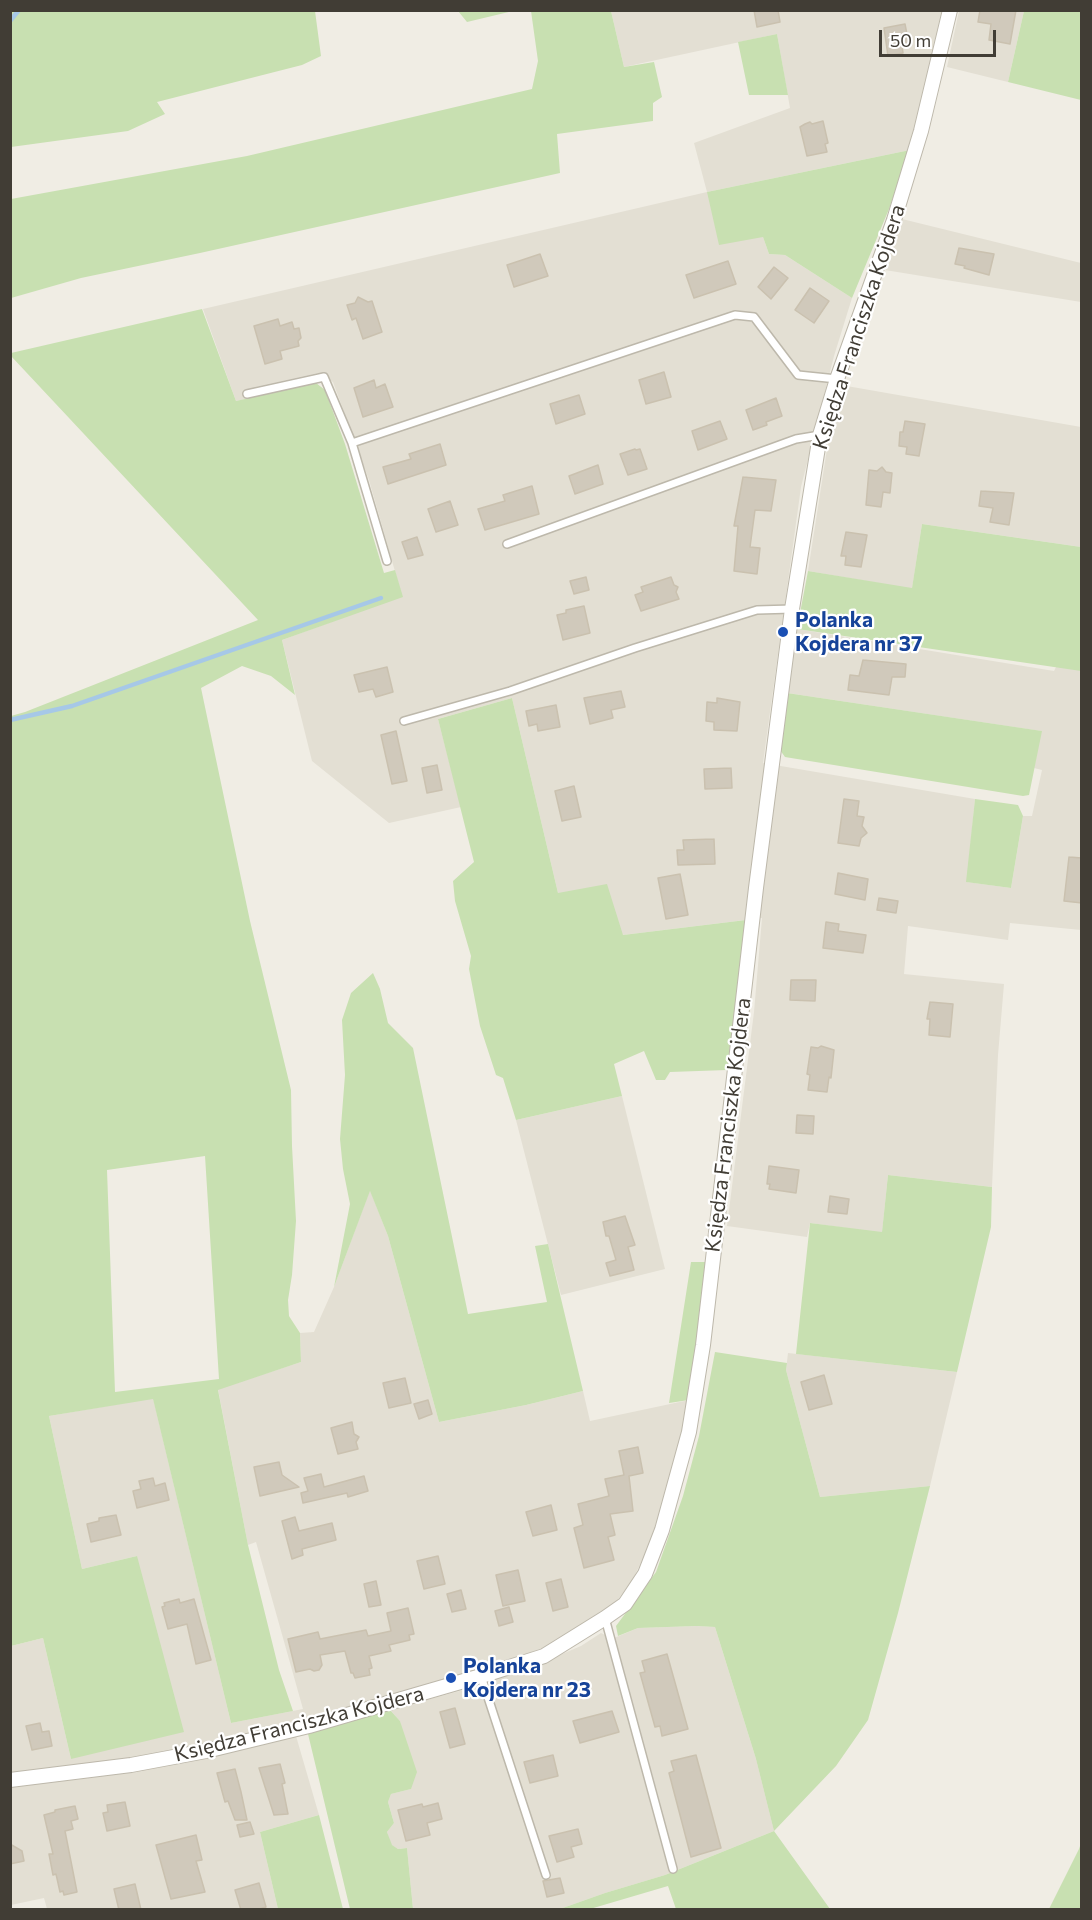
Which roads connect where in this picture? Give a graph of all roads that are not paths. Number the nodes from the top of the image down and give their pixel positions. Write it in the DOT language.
graph roads {
  1 [pos="950,10"];
  2 [pos="837,379"];
  3 [pos="247,394"];
  4 [pos="820,435"];
  5 [pos="352,442"];
  6 [pos="507,544"];
  7 [pos="387,561"];
  8 [pos="792,609"];
  9 [pos="404,722"];
  10 [pos="605,1618"];
  11 [pos="481,1676"];
  12 [pos="10,1780"];
  13 [pos="673,1869"];
  14 [pos="546,1875"];
  1 -- 2 [label="street, Księdza Franciszka Kojdera"];
  2 -- 4 [label="street, Księdza Franciszka Kojdera"];
  2 -- 5 [label="lane"];
  3 -- 5 [label="lane"];
  4 -- 6 [label="lane"];
  4 -- 8 [label="street, Księdza Franciszka Kojdera"];
  5 -- 7 [label="lane"];
  8 -- 9 [label="lane"];
  8 -- 10 [label="street, Księdza Franciszka Kojdera"];
  10 -- 11 [label="street, Księdza Franciszka Kojdera"];
  10 -- 13 [label="lane"];
  11 -- 12 [label="street, Księdza Franciszka Kojdera"];
  11 -- 14 [label="lane"];
}
